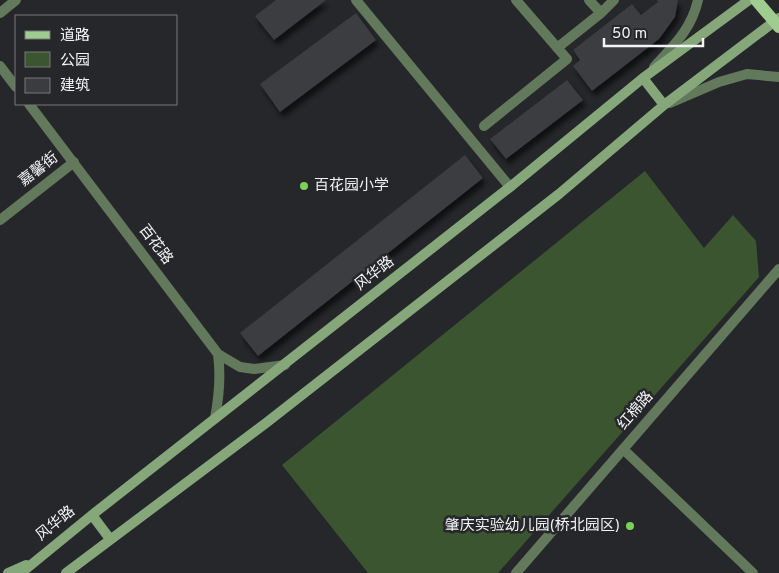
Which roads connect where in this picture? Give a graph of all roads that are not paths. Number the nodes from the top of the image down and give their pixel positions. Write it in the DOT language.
graph roads {
  1 [pos="16,0"];
  2 [pos="356,0"];
  3 [pos="516,0"];
  4 [pos="589,0"];
  5 [pos="614,0"];
  6 [pos="698,0"];
  7 [pos="748,0"];
  8 [pos="756,0"];
  9 [pos="0,12"];
  10 [pos="601,13"];
  11 [pos="777,22"];
  12 [pos="557,48"];
  13 [pos="0,66"];
  14 [pos="779,77"];
  15 [pos="643,78"];
  16 [pos="15,87"];
  17 [pos="30,105"];
  18 [pos="664,105"];
  19 [pos="484,126"];
  20 [pos="74,162"];
  21 [pos="510,188"];
  22 [pos="0,220"];
  23 [pos="779,269"];
  24 [pos="218,354"];
  25 [pos="284,365"];
  26 [pos="215,418"];
  27 [pos="623,449"];
  28 [pos="92,515"];
  29 [pos="110,539"];
  30 [pos="34,562"];
  31 [pos="8,573"];
  32 [pos="21,573"];
  33 [pos="66,573"];
  34 [pos="516,573"];
  35 [pos="753,573"];
  1 -- 9 [label="street"];
  2 -- 21 [label="street"];
  3 -- 12 [label="street"];
  4 -- 10 [label="street"];
  5 -- 10 [label="street"];
  6 -- 15 [label="street"];
  7 -- 15 [label="main road, 风华路"];
  8 -- 11 [label="main road"];
  10 -- 12 [label="street"];
  11 -- 18 [label="main road"];
  12 -- 19 [label="street"];
  13 -- 16 [label="street"];
  14 -- 18 [label="street"];
  15 -- 18 [label="main road"];
  15 -- 21 [label="main road, 风华路"];
  17 -- 20 [label="street, 百花路"];
  18 -- 29 [label="main road"];
  20 -- 22 [label="street, 嘉馨街"];
  20 -- 24 [label="street, 百花路"];
  21 -- 25 [label="main road, 风华路"];
  23 -- 27 [label="street, 红棉路"];
  24 -- 25 [label="street"];
  24 -- 26 [label="street"];
  25 -- 26 [label="main road, 风华路"];
  26 -- 28 [label="main road, 风华路"];
  27 -- 34 [label="street, 红棉路"];
  27 -- 35 [label="street"];
  28 -- 29 [label="main road"];
  28 -- 30 [label="main road, 风华路"];
  29 -- 33 [label="main road"];
  30 -- 31 [label="main road"];
  30 -- 32 [label="main road, 风华路"];
}
